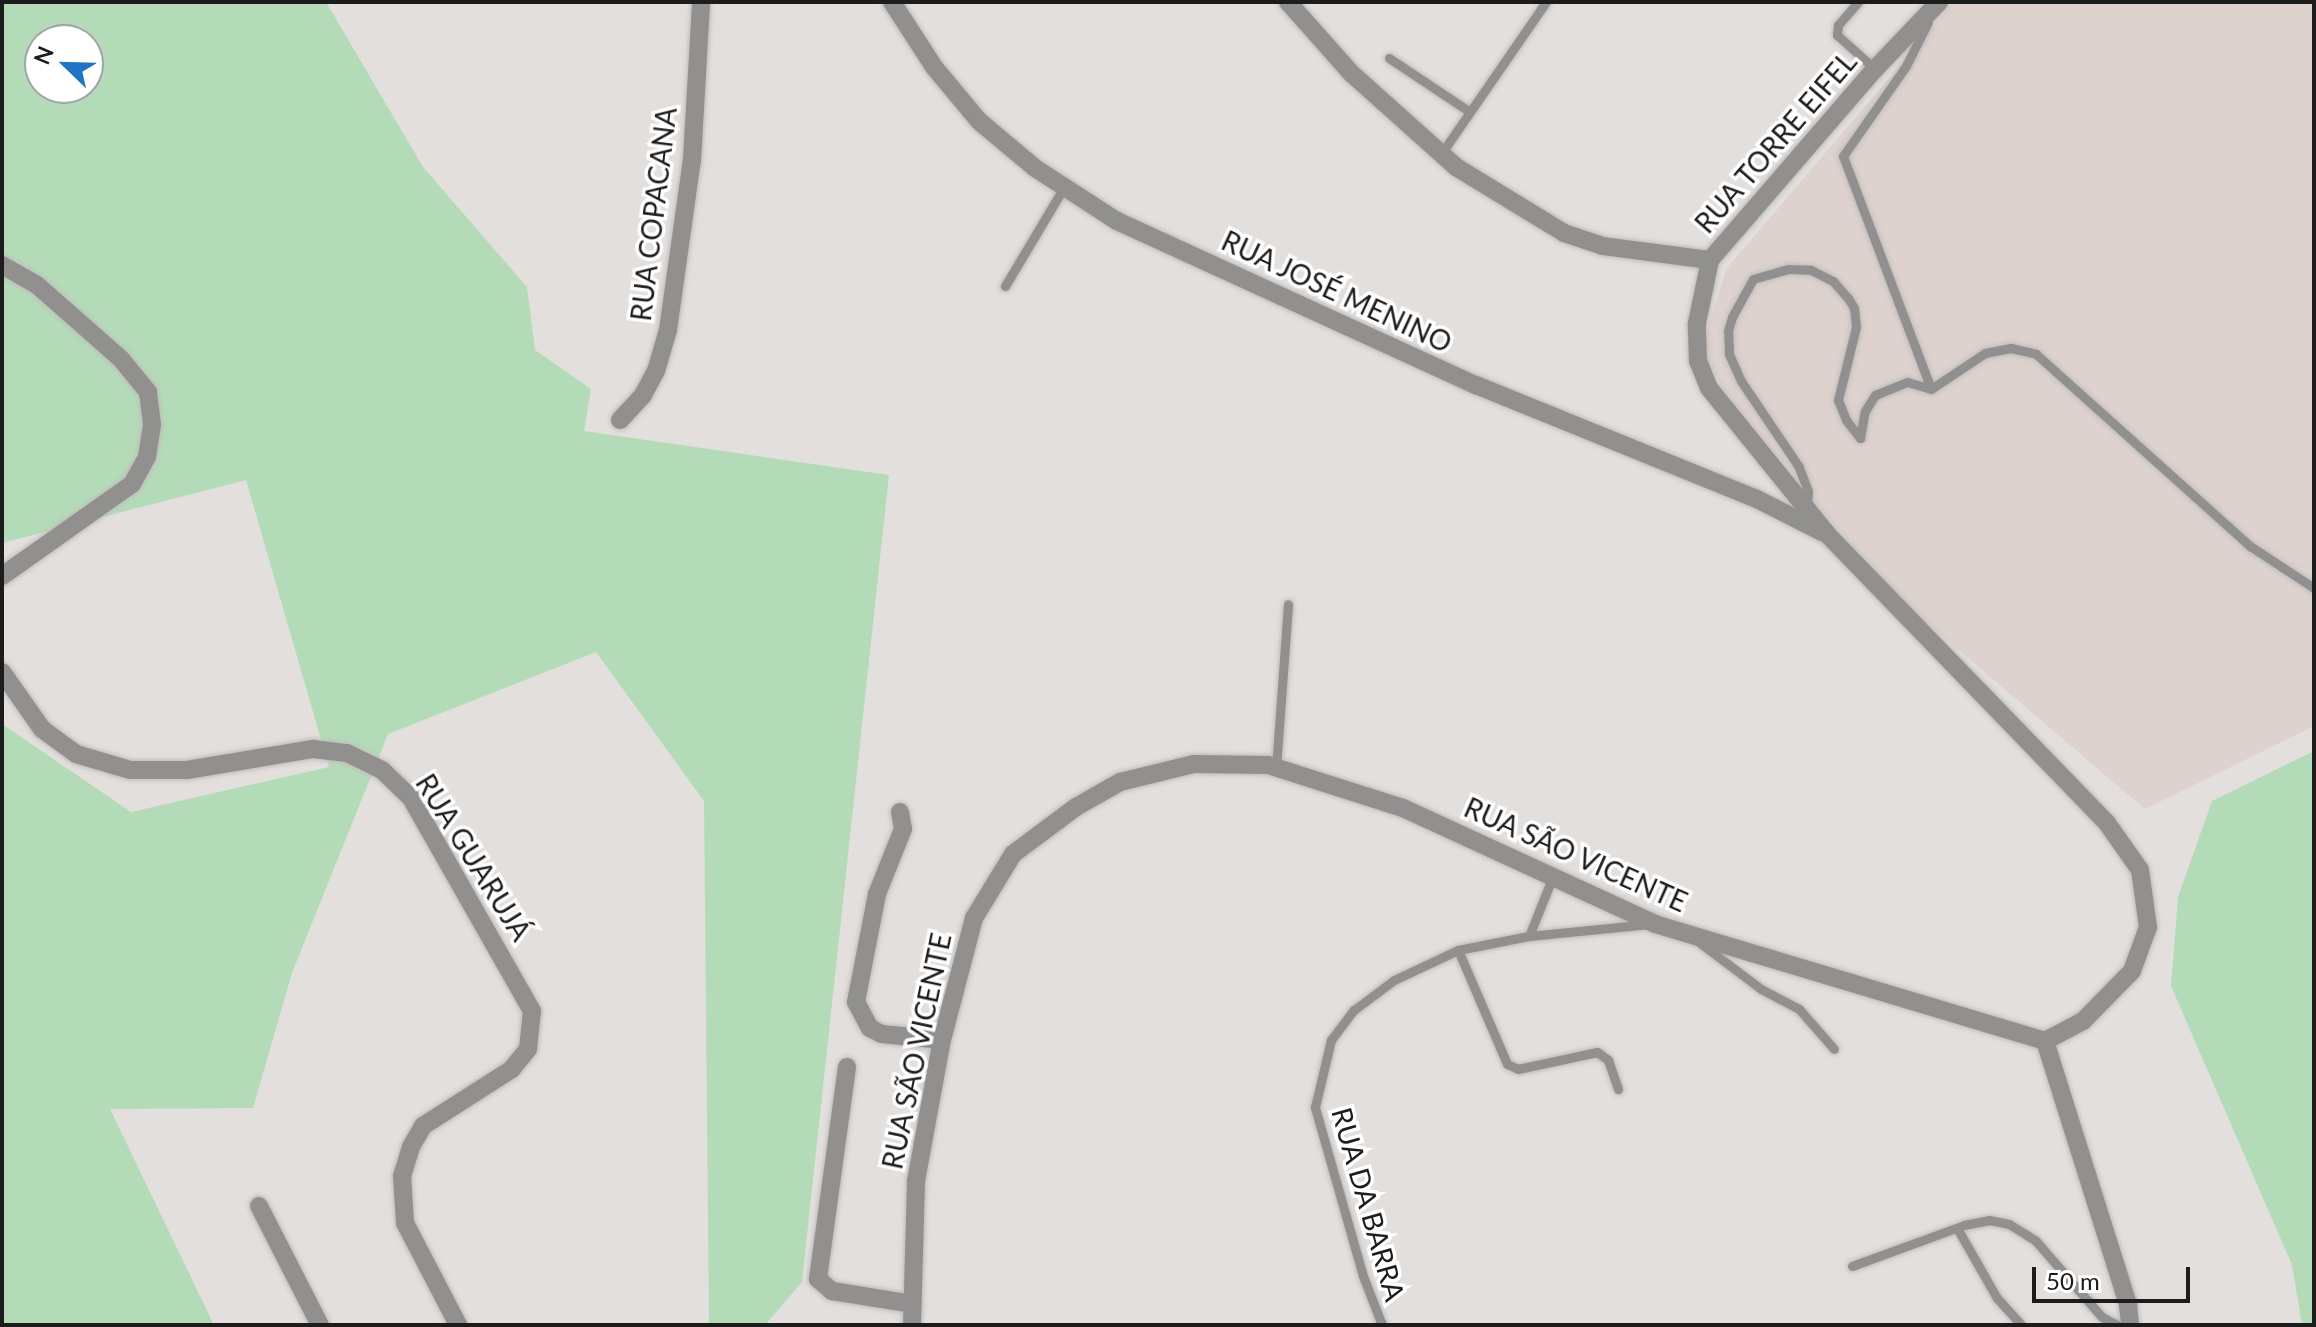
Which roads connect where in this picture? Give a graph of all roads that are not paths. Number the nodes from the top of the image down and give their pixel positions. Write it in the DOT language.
graph roads {
  1 [pos="701,2"];
  2 [pos="892,2"];
  3 [pos="1288,2"];
  4 [pos="1546,2"];
  5 [pos="1858,2"];
  6 [pos="1936,7"];
  7 [pos="1389,58"];
  8 [pos="1875,69"];
  9 [pos="1470,112"];
  10 [pos="1441,154"];
  11 [pos="1064,187"];
  12 [pos="1710,260"];
  13 [pos="2,265"];
  14 [pos="1005,286"];
  15 [pos="1931,389"];
  16 [pos="620,420"];
  17 [pos="1807,508"];
  18 [pos="1828,535"];
  19 [pos="2,576"];
  20 [pos="2314,588"];
  21 [pos="1288,604"];
  22 [pos="2,672"];
  23 [pos="1276,768"];
  24 [pos="900,812"];
  25 [pos="1553,876"];
  26 [pos="1655,924"];
  27 [pos="1688,934"];
  28 [pos="1529,936"];
  29 [pos="1458,950"];
  30 [pos="942,1040"];
  31 [pos="2045,1041"];
  32 [pos="1834,1049"];
  33 [pos="847,1067"];
  34 [pos="1618,1089"];
  35 [pos="259,1206"];
  36 [pos="1957,1228"];
  37 [pos="1852,1266"];
  38 [pos="912,1304"];
  39 [pos="320,1325"];
  40 [pos="458,1325"];
  41 [pos="912,1325"];
  42 [pos="1382,1325"];
  43 [pos="2021,1325"];
  44 [pos="2117,1325"];
  45 [pos="2130,1325"];
  1 -- 16 [label="street, RUA COPACANA"];
  2 -- 11 [label="street, RUA JOSÉ MENINO"];
  3 -- 10 [label="street"];
  4 -- 9 [label="lane"];
  5 -- 8 [label="lane"];
  6 -- 8 [label="street, RUA TORRE EIFEL"];
  6 -- 15 [label="lane"];
  7 -- 9 [label="lane"];
  8 -- 12 [label="street, RUA TORRE EIFEL"];
  9 -- 10 [label="lane"];
  10 -- 12 [label="street"];
  11 -- 14 [label="lane"];
  11 -- 18 [label="street, RUA JOSÉ MENINO"];
  12 -- 17 [label="street, RUA TORRE EIFEL"];
  13 -- 19 [label="street"];
  15 -- 17 [label="lane"];
  15 -- 20 [label="lane"];
  17 -- 18 [label="street, RUA TORRE EIFEL"];
  18 -- 31 [label="street"];
  21 -- 23 [label="lane"];
  22 -- 40 [label="street, RUA GUARUJÁ"];
  23 -- 25 [label="street, RUA SÃO VICENTE"];
  23 -- 30 [label="street, RUA SÃO VICENTE"];
  24 -- 30 [label="street"];
  25 -- 26 [label="street, RUA SÃO VICENTE"];
  25 -- 28 [label="lane"];
  26 -- 27 [label="street, RUA SÃO VICENTE"];
  26 -- 28 [label="lane, RUA DA BARRA"];
  27 -- 31 [label="street, RUA SÃO VICENTE"];
  27 -- 32 [label="lane"];
  28 -- 29 [label="lane, RUA DA BARRA"];
  29 -- 34 [label="lane"];
  29 -- 42 [label="lane, RUA DA BARRA"];
  30 -- 38 [label="street, RUA SÃO VICENTE"];
  31 -- 45 [label="street"];
  33 -- 38 [label="street"];
  35 -- 39 [label="street"];
  36 -- 37 [label="lane"];
  36 -- 43 [label="lane"];
  36 -- 44 [label="lane"];
  38 -- 41 [label="street, RUA SÃO VICENTE"];
}
